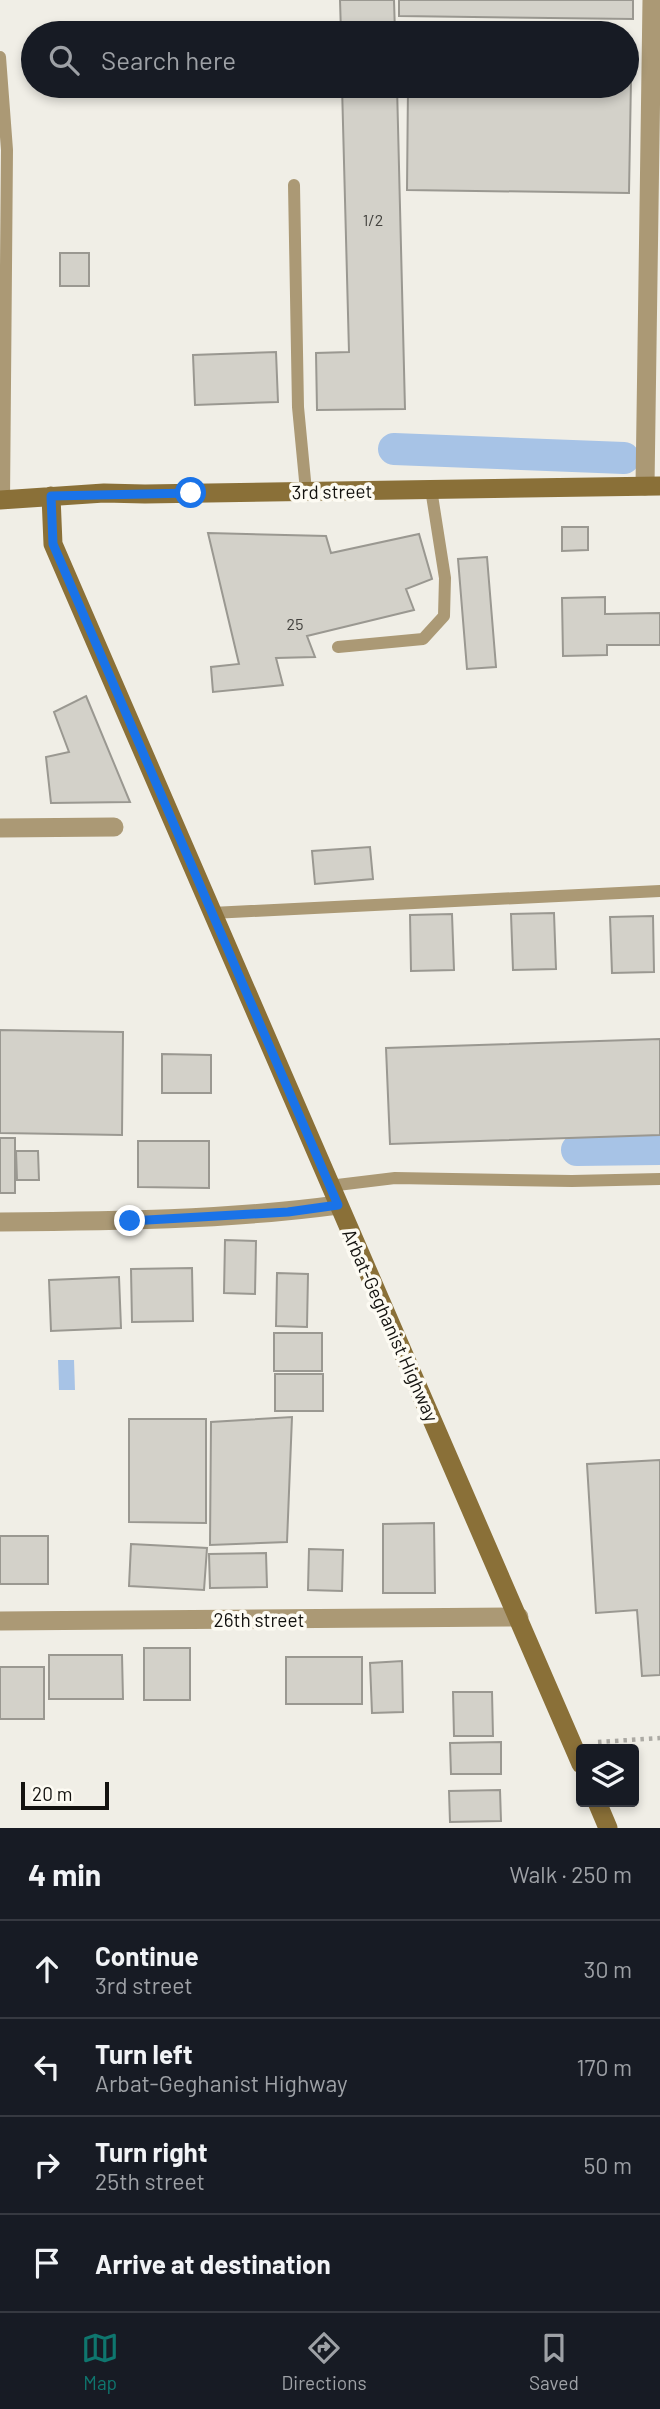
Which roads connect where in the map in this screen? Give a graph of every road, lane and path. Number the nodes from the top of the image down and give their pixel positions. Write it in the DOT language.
graph roads {
  1 [pos="652,0"];
  2 [pos="0,57"];
  3 [pos="294,184"];
  4 [pos="652,486"];
  5 [pos="431,489"];
  6 [pos="306,491"];
  7 [pos="51,496"];
  8 [pos="2,500"];
  9 [pos="338,647"];
  10 [pos="114,827"];
  11 [pos="0,828"];
  12 [pos="660,891"];
  13 [pos="212,913"];
  14 [pos="660,1179"];
  15 [pos="329,1186"];
  16 [pos="338,1205"];
  17 [pos="0,1222"];
  18 [pos="519,1617"];
  19 [pos="0,1621"];
  20 [pos="660,1738"];
  21 [pos="573,1744"];
  22 [pos="576,1752"];
  23 [pos="599,1807"];
  24 [pos="608,1828"];
  1 -- 4 [label="street"];
  2 -- 8 [label="lane"];
  3 -- 6 [label="lane"];
  4 -- 5 [label="main road, 3rd street"];
  5 -- 6 [label="main road, 3rd street"];
  5 -- 9 [label="lane"];
  6 -- 7 [label="main road, 3rd street"];
  7 -- 8 [label="main road, 3rd street"];
  7 -- 13 [label="main road, Arbat-Geghanist Highway"];
  10 -- 11 [label="street"];
  12 -- 13 [label="lane"];
  13 -- 15 [label="main road, Arbat-Geghanist Highway"];
  14 -- 15 [label="lane"];
  15 -- 16 [label="main road, Arbat-Geghanist Highway"];
  16 -- 17 [label="street"];
  16 -- 18 [label="main road, Arbat-Geghanist Highway"];
  18 -- 19 [label="street, 26th street"];
  18 -- 21 [label="main road, Arbat-Geghanist Highway"];
  20 -- 21 [label="path"];
  21 -- 22 [label="main road, Arbat-Geghanist Highway"];
  23 -- 24 [label="main road"];
}
